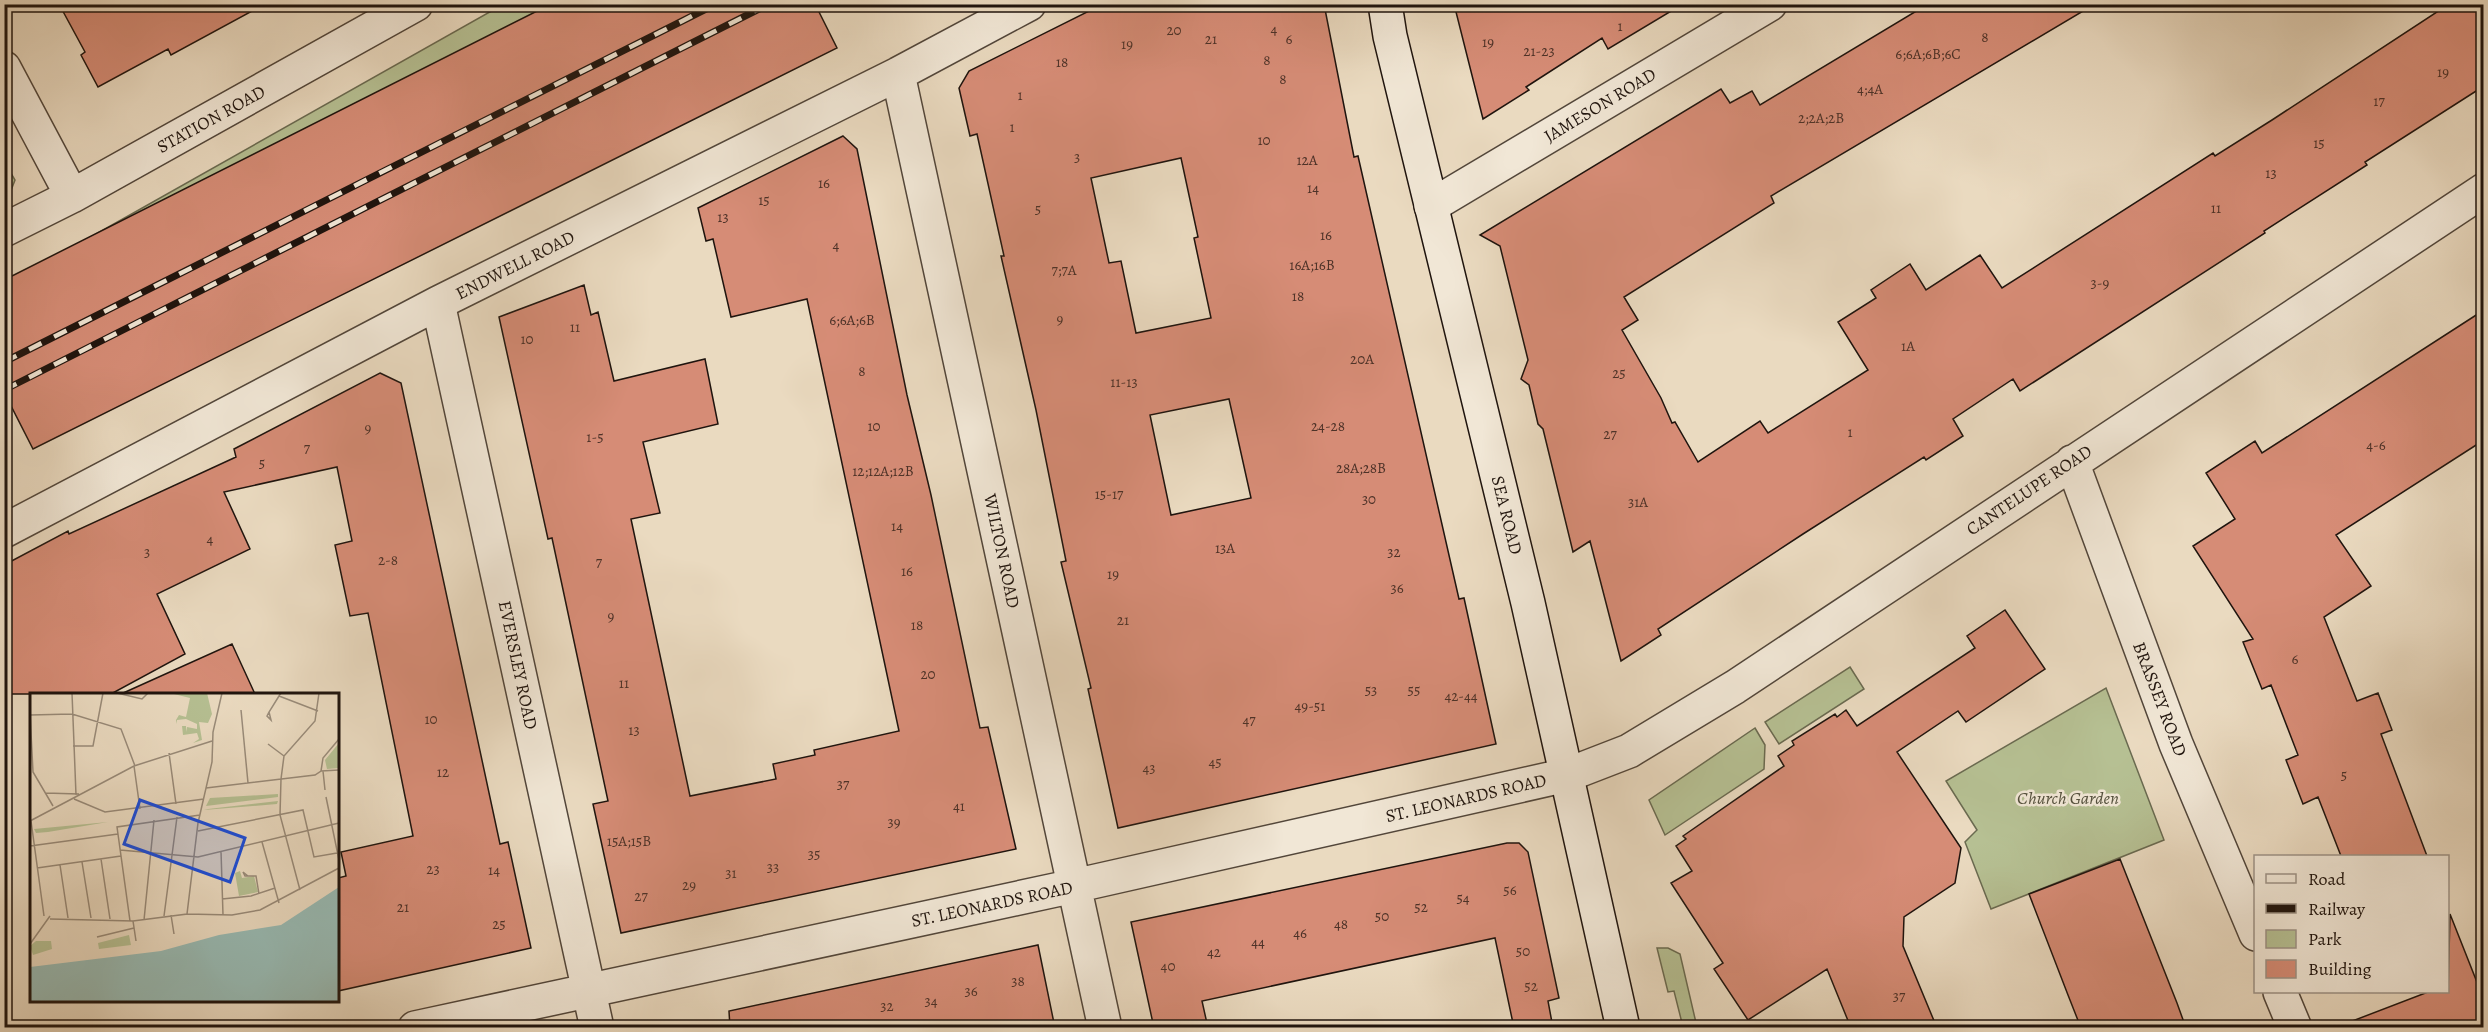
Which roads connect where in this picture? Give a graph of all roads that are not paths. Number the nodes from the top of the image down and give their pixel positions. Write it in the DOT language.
graph roads {
  1 [pos="416,4"];
  2 [pos="1029,4"];
  3 [pos="1386,4"];
  4 [pos="1770,4"];
  5 [pos="4,68"];
  6 [pos="898,74"];
  7 [pos="2484,190"];
  8 [pos="72,196"];
  9 [pos="1431,206"];
  10 [pos="4,230"];
  11 [pos="438,303"];
  12 [pos="2072,462"];
  13 [pos="4,531"];
  14 [pos="1567,775"];
  15 [pos="1074,886"];
  16 [pos="2254,929"];
  17 [pos="589,990"];
  18 [pos="2280,993"];
  19 [pos="415,1028"];
  20 [pos="597,1028"];
  21 [pos="1105,1028"];
  22 [pos="1623,1028"];
  23 [pos="2295,1028"];
  1 -- 8 [label="street, STATION ROAD"];
  2 -- 6 [label="street, ENDWELL ROAD"];
  3 -- 9 [label="street, SEA ROAD"];
  4 -- 9 [label="street, JAMESON ROAD"];
  5 -- 8 [label="street"];
  6 -- 11 [label="street, ENDWELL ROAD"];
  6 -- 15 [label="street, WILTON ROAD"];
  7 -- 12 [label="street, CANTELUPE ROAD"];
  8 -- 10 [label="street, STATION ROAD"];
  9 -- 14 [label="street, SEA ROAD"];
  11 -- 13 [label="street, ENDWELL ROAD"];
  11 -- 17 [label="street, EVERSLEY ROAD"];
  12 -- 14 [label="street, CANTELUPE ROAD"];
  12 -- 16 [label="street, BRASSEY ROAD"];
  14 -- 15 [label="street, ST. LEONARDS ROAD"];
  14 -- 22 [label="street, SEA ROAD"];
  15 -- 17 [label="street, ST. LEONARDS ROAD"];
  15 -- 21 [label="street, WILTON ROAD"];
  17 -- 19 [label="street, ST. LEONARDS ROAD"];
  17 -- 20 [label="street, EVERSLEY ROAD"];
  18 -- 23 [label="street"];
}
